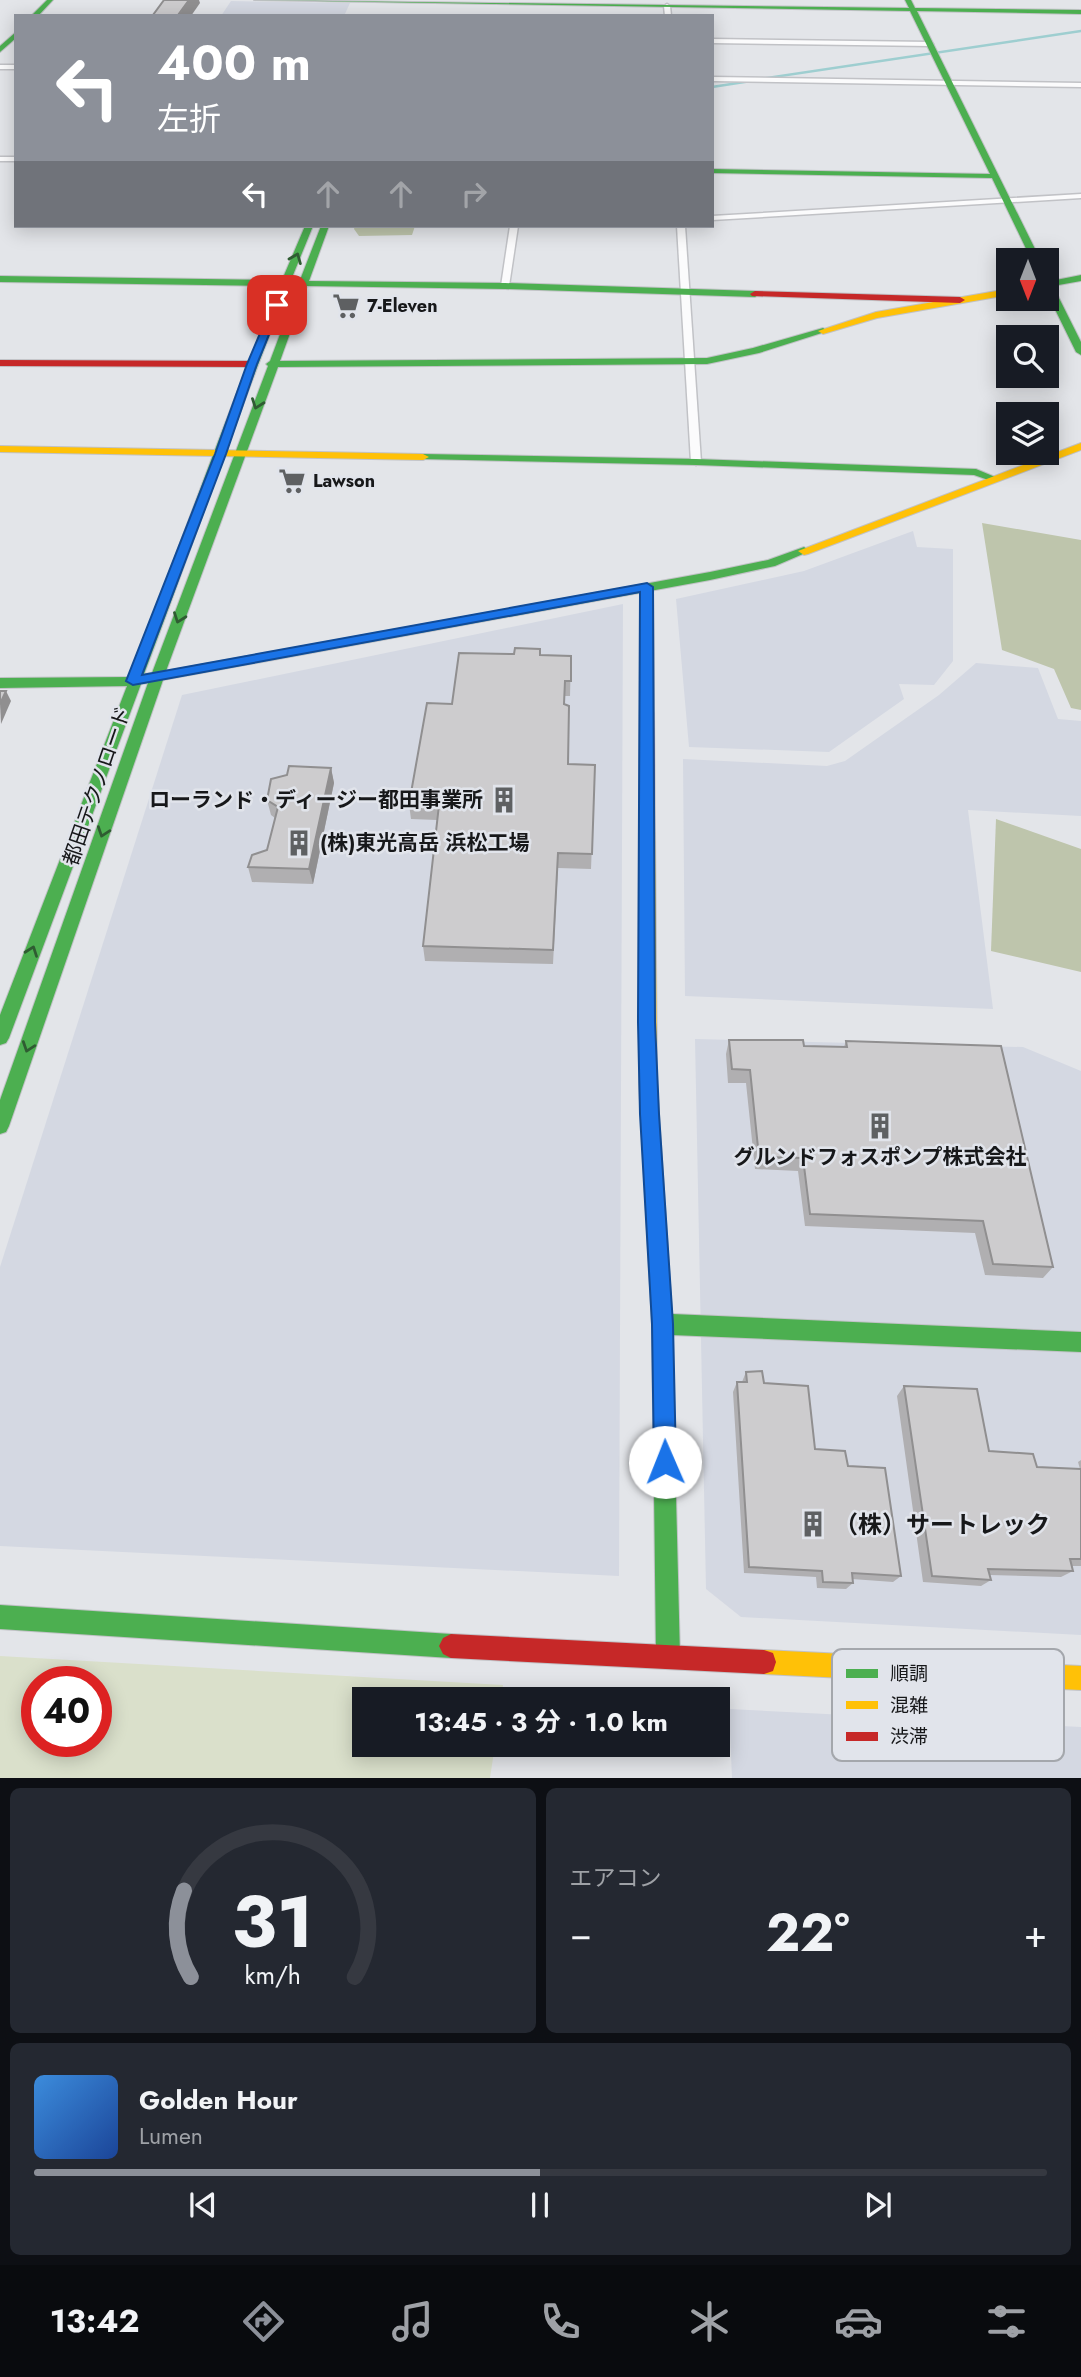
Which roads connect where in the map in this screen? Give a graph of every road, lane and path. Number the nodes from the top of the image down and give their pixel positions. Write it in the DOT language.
graph roads {
  1 [pos="50,0"];
  2 [pos="257,0"];
  3 [pos="910,5"];
  4 [pos="402,6"];
  5 [pos="667,11"];
  6 [pos="1081,12"];
  7 [pos="36,14"];
  8 [pos="14,36"];
  9 [pos="714,41"];
  10 [pos="933,49"];
  11 [pos="0,50"];
  12 [pos="714,79"];
  13 [pos="950,83"];
  14 [pos="1081,85"];
  15 [pos="714,171"];
  16 [pos="994,176"];
  17 [pos="1081,195"];
  18 [pos="1007,200"];
  19 [pos="714,218"];
  20 [pos="308,228"];
  21 [pos="324,228"];
  22 [pos="514,228"];
  23 [pos="681,228"];
  24 [pos="1031,248"];
  25 [pos="1081,278"];
  26 [pos="0,279"];
  27 [pos="1059,281"];
  28 [pos="285,285"];
  29 [pos="302,285"];
  30 [pos="505,286"];
  31 [pos="685,291"];
  32 [pos="996,294"];
  33 [pos="960,300"];
  34 [pos="1059,307"];
  35 [pos="1081,352"];
  36 [pos="690,362"];
  37 [pos="0,363"];
  38 [pos="252,364"];
  39 [pos="271,364"];
  40 [pos="1081,446"];
  41 [pos="0,449"];
  42 [pos="221,454"];
  43 [pos="239,455"];
  44 [pos="696,462"];
  45 [pos="994,479"];
  46 [pos="647,587"];
  47 [pos="158,676"];
  48 [pos="133,681"];
  49 [pos="0,683"];
  50 [pos="0,1038"];
  51 [pos="1,1123"];
  52 [pos="662,1324"];
  53 [pos="1081,1342"];
  54 [pos="0,1617"];
  55 [pos="668,1657"];
  56 [pos="832,1665"];
  1 -- 7 [label="street"];
  2 -- 4 [label="street"];
  3 -- 5 [label="street"];
  3 -- 6 [label="street"];
  3 -- 10 [label="street"];
  4 -- 5 [label="street"];
  8 -- 11 [label="street"];
  9 -- 10 [label="street"];
  10 -- 13 [label="street"];
  12 -- 13 [label="street"];
  13 -- 14 [label="street"];
  13 -- 16 [label="street"];
  15 -- 16 [label="street"];
  16 -- 18 [label="street"];
  17 -- 18 [label="street"];
  18 -- 19 [label="street"];
  18 -- 24 [label="street"];
  28 -- 20 [label="street, 都田テクノロード, one-way"];
  21 -- 29 [label="street, 都田テクノロード"];
  22 -- 30 [label="street"];
  23 -- 31 [label="street"];
  25 -- 27 [label="street"];
  26 -- 28 [label="street"];
  28 -- 29 [label="street"];
  28 -- 38 [label="street, 都田テクノロード"];
  29 -- 30 [label="street"];
  29 -- 39 [label="street, 都田テクノロード"];
  30 -- 31 [label="street"];
  31 -- 33 [label="street"];
  31 -- 36 [label="street"];
  32 -- 33 [label="street"];
  33 -- 36 [label="street"];
  34 -- 35 [label="street"];
  36 -- 39 [label="street"];
  36 -- 44 [label="street"];
  37 -- 38 [label="street"];
  38 -- 42 [label="street, 都田テクノロード"];
  39 -- 43 [label="street, 都田テクノロード, one-way"];
  40 -- 45 [label="street"];
  41 -- 42 [label="street"];
  42 -- 43 [label="street"];
  42 -- 48 [label="street, 都田テクノロード"];
  43 -- 44 [label="street"];
  43 -- 47 [label="street, 都田テクノロード, one-way"];
  44 -- 45 [label="street"];
  45 -- 46 [label="street"];
  46 -- 47 [label="street"];
  46 -- 52 [label="street"];
  47 -- 48 [label="street"];
  47 -- 51 [label="street, 都田テクノロード, one-way"];
  48 -- 49 [label="street"];
  50 -- 48 [label="street, 都田テクノロード, one-way"];
  52 -- 53 [label="street"];
  52 -- 55 [label="street"];
  54 -- 55 [label="street"];
  55 -- 56 [label="street"];
}
